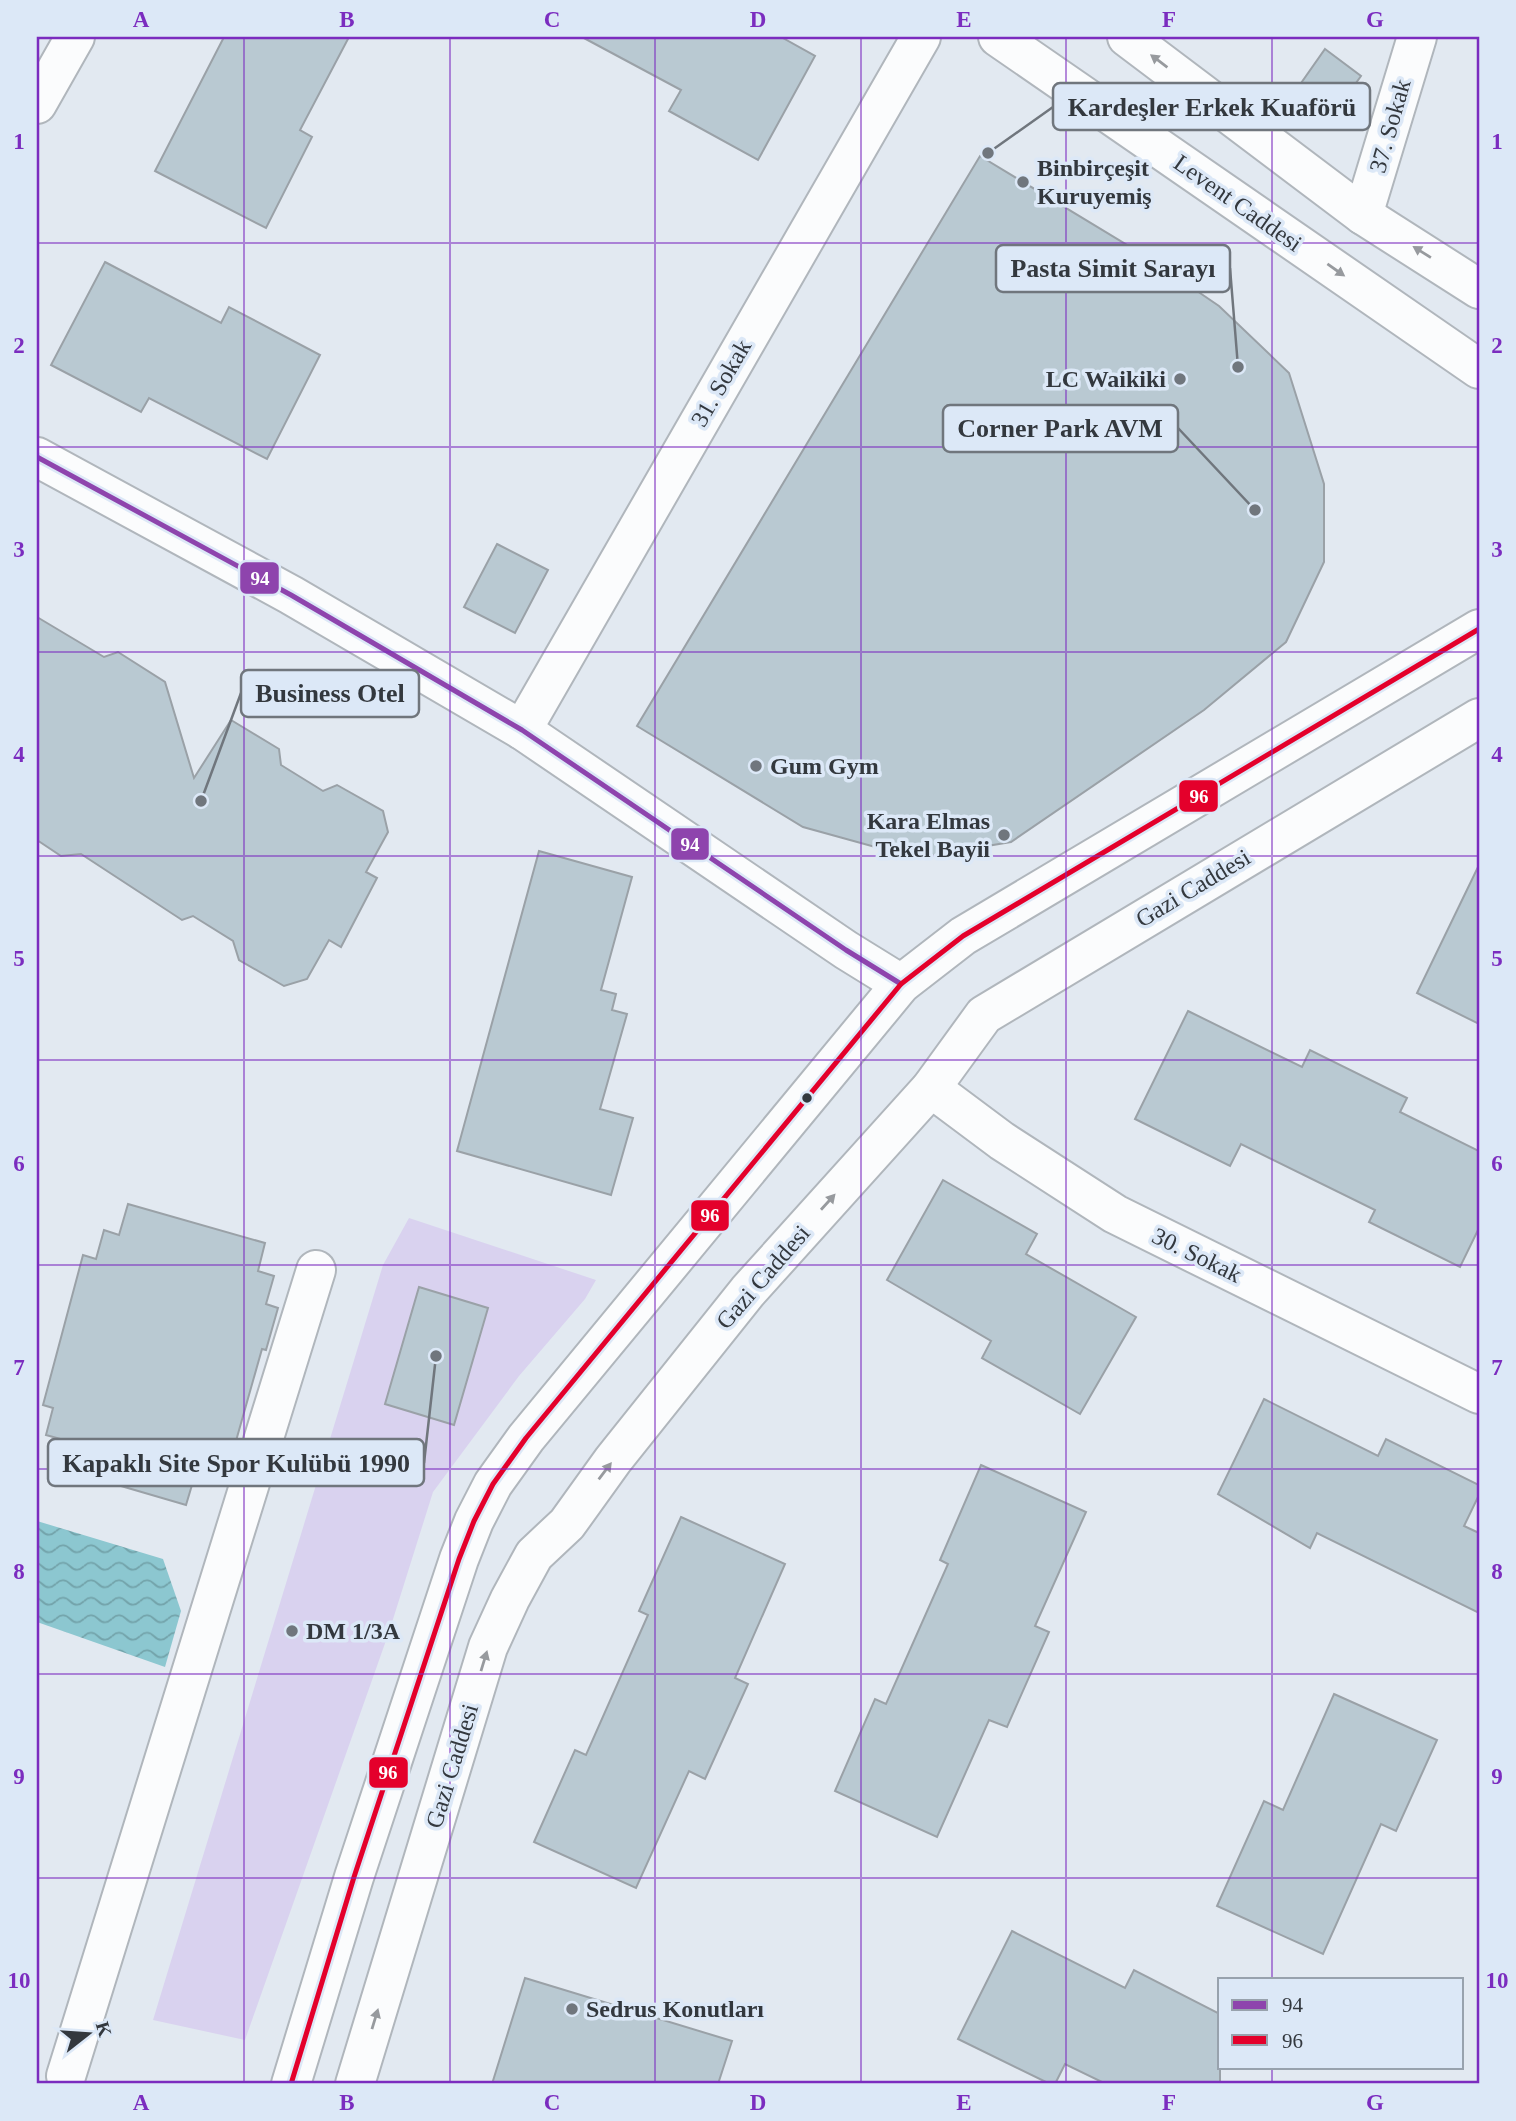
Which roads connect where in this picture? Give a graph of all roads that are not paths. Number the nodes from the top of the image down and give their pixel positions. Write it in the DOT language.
graph roads {
  1 [pos="75,37"];
  2 [pos="921,37"];
  3 [pos="998,37"];
  4 [pos="1127,37"];
  5 [pos="1417,37"];
  6 [pos="37,104"];
  7 [pos="1363,215"];
  8 [pos="1479,289"];
  9 [pos="1479,369"];
  10 [pos="37,457"];
  11 [pos="1479,629"];
  12 [pos="1479,718"];
  13 [pos="522,730"];
  14 [pos="901,984"];
  15 [pos="931,1088"];
  16 [pos="316,1270"];
  17 [pos="1479,1394"];
  18 [pos="66,2077"];
  19 [pos="291,2084"];
  20 [pos="355,2084"];
  1 -- 6 [label="street"];
  2 -- 13 [label="street, 31. Sokak"];
  3 -- 9 [label="street, Levent Caddesi, one-way"];
  7 -- 4 [label="street, one-way"];
  5 -- 7 [label="street, 37. Sokak"];
  8 -- 7 [label="street, one-way"];
  10 -- 13 [label="street"];
  11 -- 14 [label="street"];
  12 -- 15 [label="street, Gazi Caddesi"];
  13 -- 14 [label="street"];
  14 -- 19 [label="street"];
  15 -- 17 [label="street, 30. Sokak"];
  20 -- 15 [label="street, Gazi Caddesi, one-way"];
  16 -- 18 [label="street"];
}
